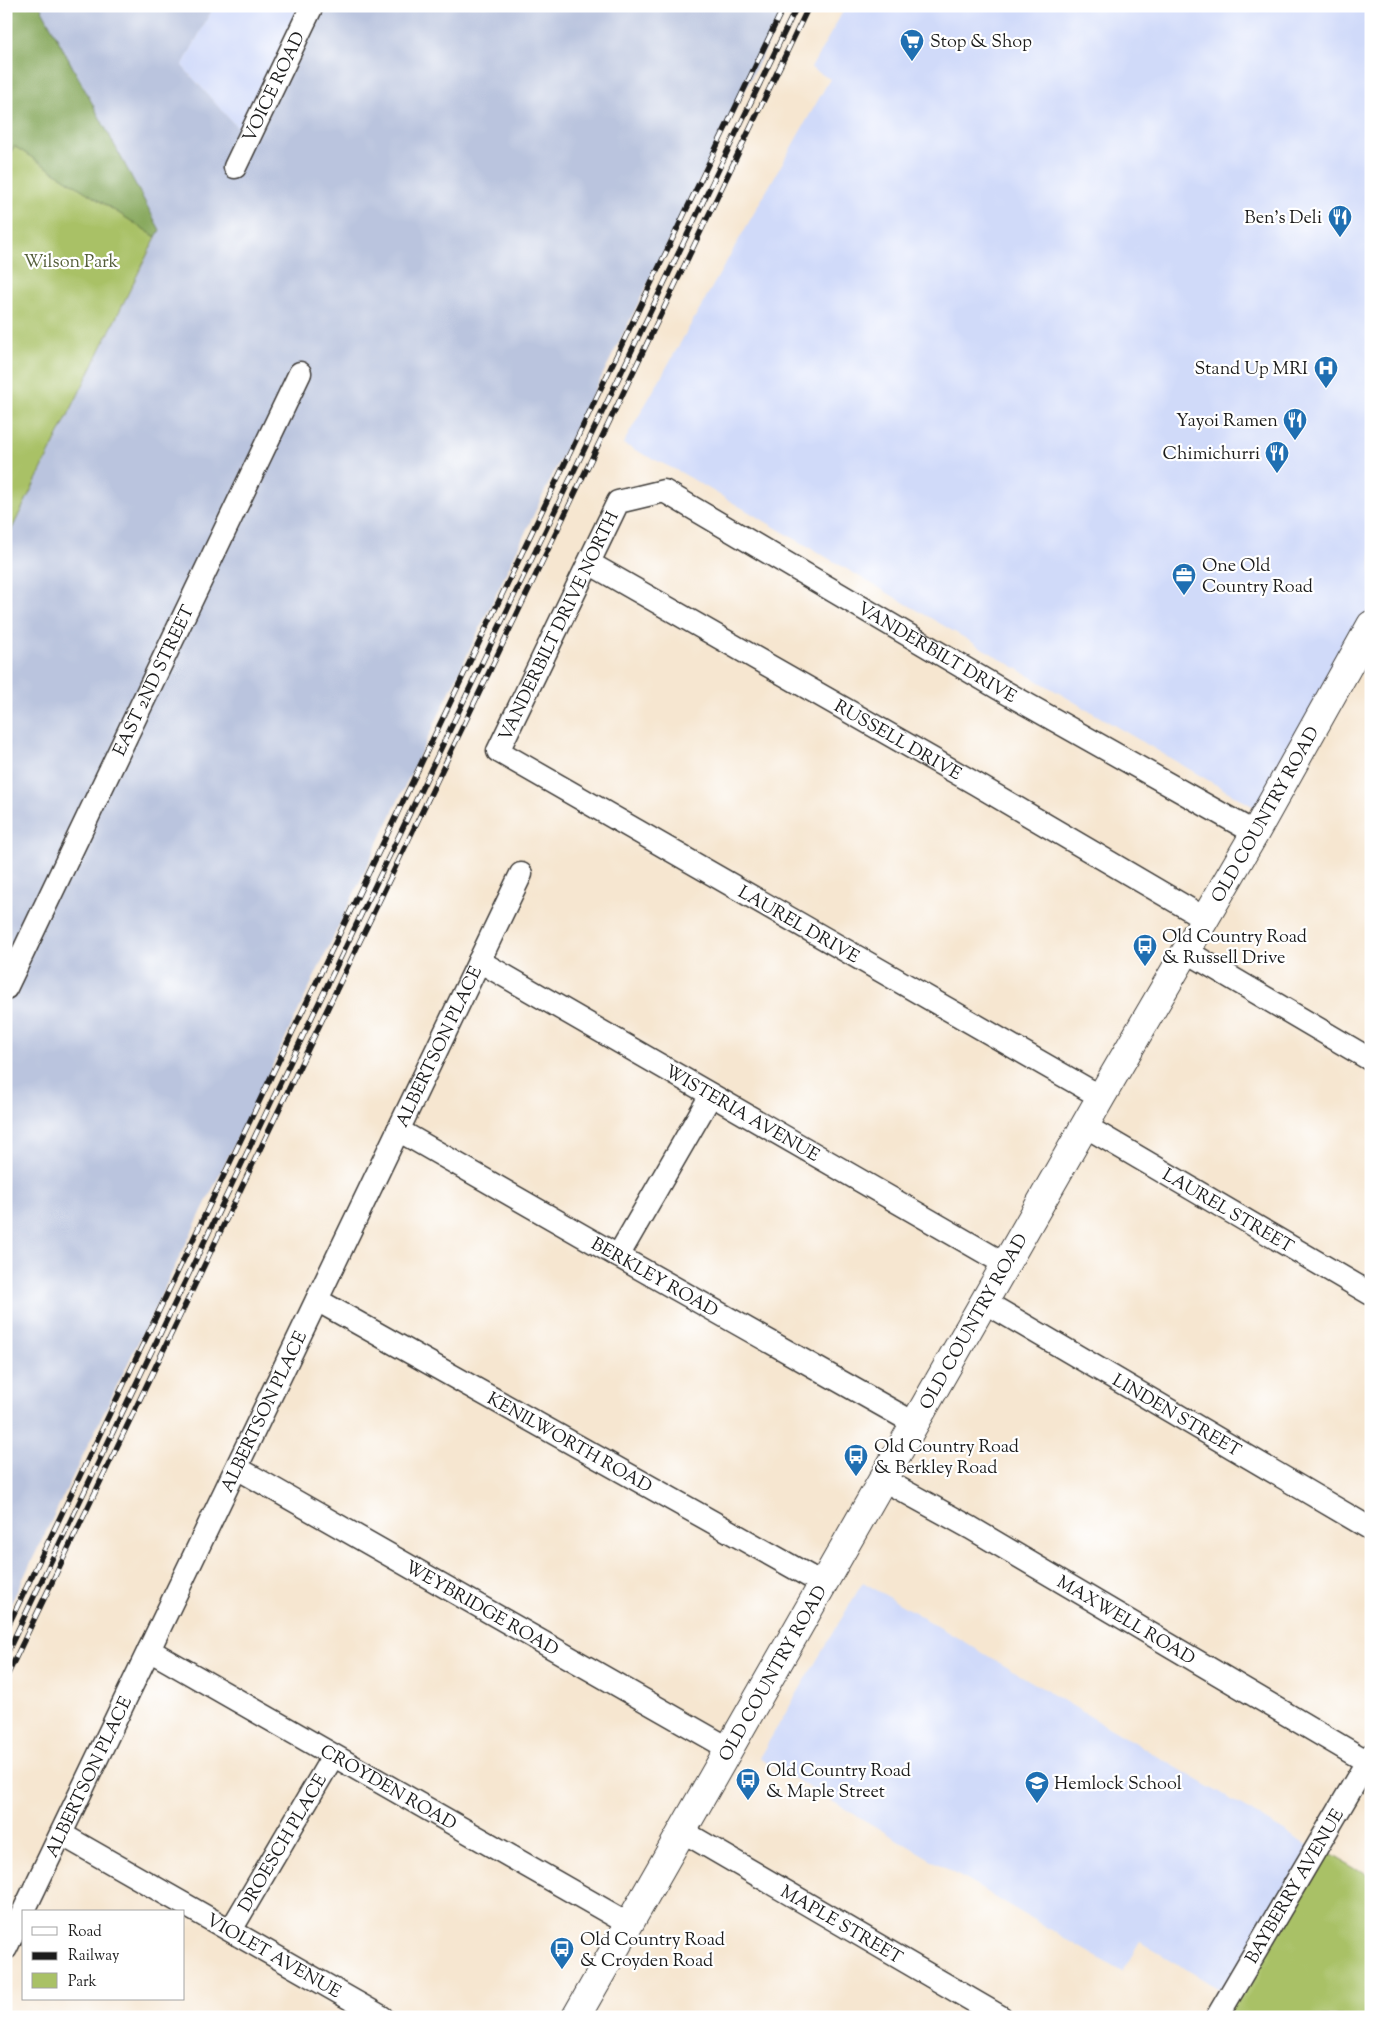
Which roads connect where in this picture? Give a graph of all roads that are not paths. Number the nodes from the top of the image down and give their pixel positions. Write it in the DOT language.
graph roads {
  1 [pos="312,6"];
  2 [pos="235,167"];
  3 [pos="300,374"];
  4 [pos="618,502"];
  5 [pos="590,563"];
  6 [pos="1371,626"];
  7 [pos="498,751"];
  8 [pos="1255,833"];
  9 [pos="521,874"];
  10 [pos="1206,919"];
  11 [pos="1186,951"];
  12 [pos="479,961"];
  13 [pos="6,988"];
  14 [pos="1371,1060"];
  15 [pos="711,1095"];
  16 [pos="1101,1097"];
  17 [pos="1085,1126"];
  18 [pos="398,1130"];
  19 [pos="618,1256"];
  20 [pos="1005,1264"];
  21 [pos="1371,1294"];
  22 [pos="317,1300"];
  23 [pos="983,1302"];
  24 [pos="914,1423"];
  25 [pos="237,1468"];
  26 [pos="882,1479"];
  27 [pos="1371,1529"];
  28 [pos="823,1584"];
  29 [pos="149,1650"];
  30 [pos="728,1748"];
  31 [pos="333,1756"];
  32 [pos="1370,1760"];
  33 [pos="682,1830"];
  34 [pos="61,1834"];
  35 [pos="24,1910"];
  36 [pos="22,1915"];
  37 [pos="629,1924"];
  38 [pos="231,1930"];
  39 [pos="6,1948"];
  40 [pos="580,2015"];
  41 [pos="382,2017"];
  42 [pos="1001,2017"];
  43 [pos="1217,2017"];
  1 -- 2 [label="street, VOICE ROAD"];
  3 -- 13 [label="street, EAST 2ND STREET"];
  4 -- 5 [label="street, VANDERBILT DRIVE NORTH"];
  4 -- 8 [label="street, VANDERBILT DRIVE"];
  5 -- 7 [label="street, VANDERBILT DRIVE NORTH"];
  5 -- 10 [label="street, RUSSELL DRIVE"];
  6 -- 8 [label="main road, OLD COUNTRY ROAD"];
  7 -- 16 [label="street, LAUREL DRIVE"];
  8 -- 10 [label="main road, OLD COUNTRY ROAD"];
  9 -- 12 [label="street, ALBERTSON PLACE"];
  10 -- 11 [label="main road, OLD COUNTRY ROAD"];
  11 -- 14 [label="street"];
  11 -- 16 [label="main road, OLD COUNTRY ROAD"];
  12 -- 15 [label="street, WISTERIA AVENUE"];
  12 -- 18 [label="street, ALBERTSON PLACE"];
  15 -- 19 [label="street"];
  15 -- 20 [label="street, WISTERIA AVENUE"];
  16 -- 17 [label="main road, OLD COUNTRY ROAD"];
  17 -- 20 [label="main road, OLD COUNTRY ROAD"];
  17 -- 21 [label="street, LAUREL STREET"];
  18 -- 19 [label="street, BERKLEY ROAD"];
  18 -- 22 [label="street, ALBERTSON PLACE"];
  19 -- 24 [label="street, BERKLEY ROAD"];
  20 -- 23 [label="main road, OLD COUNTRY ROAD"];
  22 -- 25 [label="street, ALBERTSON PLACE"];
  22 -- 28 [label="street, KENILWORTH ROAD"];
  23 -- 24 [label="main road, OLD COUNTRY ROAD"];
  23 -- 27 [label="street, LINDEN STREET"];
  24 -- 26 [label="main road, OLD COUNTRY ROAD"];
  25 -- 29 [label="street, ALBERTSON PLACE"];
  25 -- 30 [label="street, WEYBRIDGE ROAD"];
  26 -- 28 [label="main road, OLD COUNTRY ROAD"];
  26 -- 32 [label="street, MAXWELL ROAD"];
  28 -- 30 [label="main road, OLD COUNTRY ROAD"];
  29 -- 31 [label="street, CROYDEN ROAD"];
  29 -- 34 [label="street, ALBERTSON PLACE"];
  30 -- 33 [label="main road, OLD COUNTRY ROAD"];
  31 -- 37 [label="street, CROYDEN ROAD"];
  31 -- 38 [label="street, DROESCH PLACE"];
  32 -- 43 [label="street, BAYBERRY AVENUE"];
  33 -- 37 [label="main road, OLD COUNTRY ROAD"];
  33 -- 42 [label="street, MAPLE STREET"];
  34 -- 35 [label="street, ALBERTSON PLACE"];
  34 -- 38 [label="street, VIOLET AVENUE"];
  36 -- 39 [label="street, ALBERTSON PLACE"];
  37 -- 40 [label="main road, OLD COUNTRY ROAD"];
  38 -- 41 [label="street, VIOLET AVENUE"];
}
